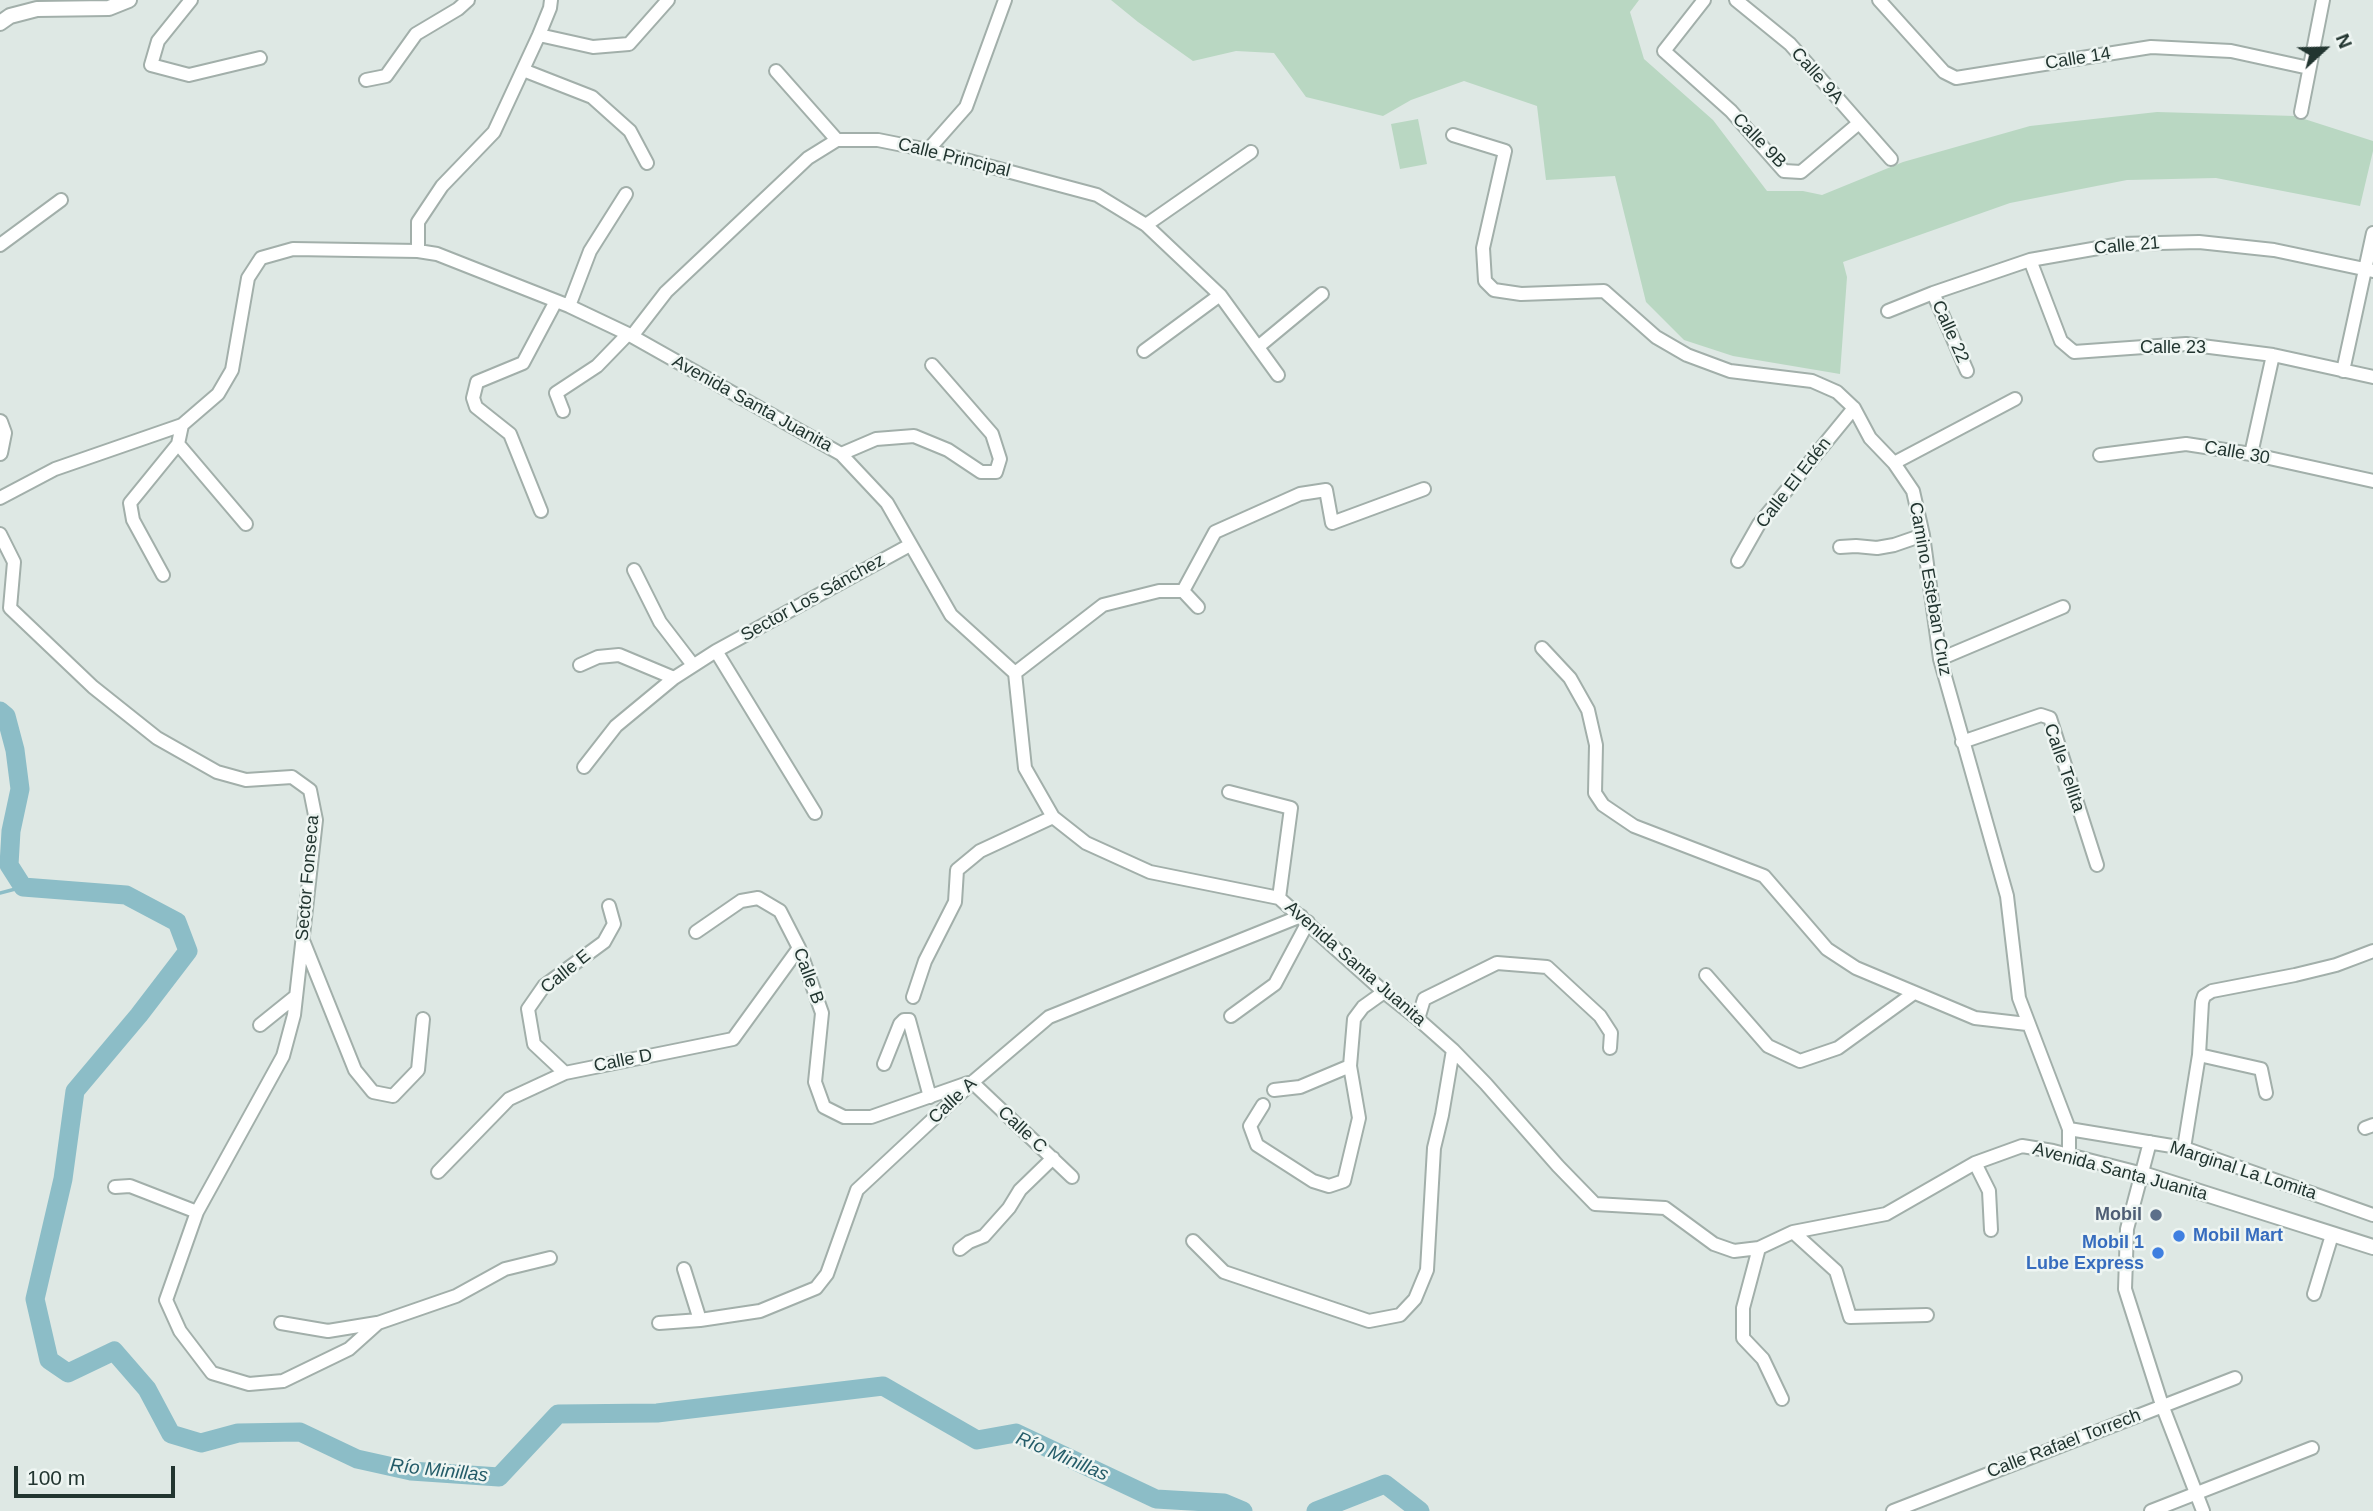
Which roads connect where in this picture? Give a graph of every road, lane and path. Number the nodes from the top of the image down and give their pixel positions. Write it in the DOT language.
graph roads {
  1 [pos="129,0"];
  2 [pos="191,0"];
  3 [pos="468,0"];
  4 [pos="551,0"];
  5 [pos="668,0"];
  6 [pos="1005,0"];
  7 [pos="1704,0"];
  8 [pos="1736,0"];
  9 [pos="1879,0"];
  10 [pos="2323,0"];
  11 [pos="5,19"];
  12 [pos="0,33"];
  13 [pos="539,35"];
  14 [pos="260,58"];
  15 [pos="2309,68"];
  16 [pos="523,70"];
  17 [pos="776,71"];
  18 [pos="366,80"];
  19 [pos="2301,112"];
  20 [pos="1859,123"];
  21 [pos="1453,135"];
  22 [pos="837,140"];
  23 [pos="928,150"];
  24 [pos="1251,152"];
  25 [pos="1891,159"];
  26 [pos="646,163"];
  27 [pos="626,194"];
  28 [pos="61,200"];
  29 [pos="1146,225"];
  30 [pos="2373,233"];
  31 [pos="0,246"];
  32 [pos="418,251"];
  33 [pos="2030,260"];
  34 [pos="2369,270"];
  35 [pos="1933,293"];
  36 [pos="1322,294"];
  37 [pos="1220,296"];
  38 [pos="556,301"];
  39 [pos="569,306"];
  40 [pos="1888,311"];
  41 [pos="630,335"];
  42 [pos="1258,347"];
  43 [pos="1144,351"];
  44 [pos="2273,355"];
  45 [pos="932,365"];
  46 [pos="2343,370"];
  47 [pos="1967,371"];
  48 [pos="1278,374"];
  49 [pos="2373,377"];
  50 [pos="2015,399"];
  51 [pos="1854,408"];
  52 [pos="563,411"];
  53 [pos="0,422"];
  54 [pos="182,425"];
  55 [pos="178,444"];
  56 [pos="0,453"];
  57 [pos="841,454"];
  58 [pos="2251,454"];
  59 [pos="2100,455"];
  60 [pos="1894,463"];
  61 [pos="2373,481"];
  62 [pos="1424,489"];
  63 [pos="0,498"];
  64 [pos="541,511"];
  65 [pos="246,524"];
  66 [pos="0,534"];
  67 [pos="1923,535"];
  68 [pos="910,545"];
  69 [pos="1840,547"];
  70 [pos="1738,561"];
  71 [pos="634,570"];
  72 [pos="163,575"];
  73 [pos="1183,591"];
  74 [pos="1198,607"];
  75 [pos="2063,607"];
  76 [pos="1542,648"];
  77 [pos="716,651"];
  78 [pos="1940,659"];
  79 [pos="580,665"];
  80 [pos="693,666"];
  81 [pos="1015,673"];
  82 [pos="674,678"];
  83 [pos="1962,742"];
  84 [pos="584,767"];
  85 [pos="1229,792"];
  86 [pos="815,813"];
  87 [pos="1053,817"];
  88 [pos="2097,865"];
  89 [pos="1279,898"];
  90 [pos="609,906"];
  91 [pos="1305,919"];
  92 [pos="696,932"];
  93 [pos="303,940"];
  94 [pos="799,948"];
  95 [pos="2373,951"];
  96 [pos="1706,975"];
  97 [pos="1384,992"];
  98 [pos="1913,993"];
  99 [pos="296,996"];
  100 [pos="913,997"];
  101 [pos="1231,1016"];
  102 [pos="423,1018"];
  103 [pos="1418,1019"];
  104 [pos="2027,1024"];
  105 [pos="260,1025"];
  106 [pos="1610,1048"];
  107 [pos="1453,1050"];
  108 [pos="2199,1055"];
  109 [pos="884,1064"];
  110 [pos="1350,1066"];
  111 [pos="565,1073"];
  112 [pos="974,1082"];
  113 [pos="1274,1090"];
  114 [pos="2266,1093"];
  115 [pos="930,1097"];
  116 [pos="1263,1105"];
  117 [pos="2069,1129"];
  118 [pos="2150,1142"];
  119 [pos="2184,1148"];
  120 [pos="2069,1155"];
  121 [pos="1053,1158"];
  122 [pos="1975,1163"];
  123 [pos="438,1172"];
  124 [pos="2143,1174"];
  125 [pos="1072,1177"];
  126 [pos="115,1187"];
  127 [pos="197,1212"];
  128 [pos="2373,1215"];
  129 [pos="1992,1230"];
  130 [pos="1793,1232"];
  131 [pos="2332,1235"];
  132 [pos="1193,1241"];
  133 [pos="2373,1247"];
  134 [pos="1759,1248"];
  135 [pos="960,1249"];
  136 [pos="550,1258"];
  137 [pos="684,1269"];
  138 [pos="2314,1294"];
  139 [pos="1927,1315"];
  140 [pos="700,1321"];
  141 [pos="281,1323"];
  142 [pos="378,1323"];
  143 [pos="659,1323"];
  144 [pos="2235,1378"];
  145 [pos="1782,1399"];
  146 [pos="2162,1405"];
  147 [pos="2312,1448"];
  148 [pos="2196,1493"];
  149 [pos="1893,1511"];
  150 [pos="2151,1511"];
  151 [pos="2203,1511"];
  1 -- 11 [label="street"];
  2 -- 14 [label="street"];
  3 -- 18 [label="street"];
  4 -- 13 [label="street"];
  5 -- 13 [label="street"];
  6 -- 23 [label="street"];
  7 -- 20 [label="street, Calle 9B"];
  8 -- 20 [label="street, Calle 9A"];
  9 -- 15 [label="street, Calle 14"];
  10 -- 15 [label="street"];
  11 -- 12 [label="street"];
  13 -- 16 [label="street"];
  15 -- 19 [label="street"];
  16 -- 26 [label="street"];
  16 -- 32 [label="street"];
  17 -- 22 [label="street"];
  20 -- 25 [label="street, Calle 9A"];
  21 -- 51 [label="street, Camino Esteban Cruz"];
  22 -- 23 [label="street, Calle Principal"];
  22 -- 41 [label="street"];
  23 -- 29 [label="street, Calle Principal"];
  24 -- 29 [label="street"];
  27 -- 39 [label="street"];
  28 -- 31 [label="street"];
  29 -- 37 [label="street, Calle Principal"];
  30 -- 34 [label="street"];
  32 -- 38 [label="street, Avenida Santa Juanita"];
  32 -- 54 [label="street, Avenida Santa Juanita"];
  33 -- 34 [label="street, Calle 21"];
  33 -- 35 [label="street, Calle 21"];
  33 -- 44 [label="street, Calle 23"];
  34 -- 46 [label="street"];
  35 -- 40 [label="street, Calle 21"];
  35 -- 47 [label="street, Calle 22"];
  36 -- 42 [label="street"];
  37 -- 42 [label="street, Calle Principal"];
  37 -- 43 [label="street"];
  38 -- 39 [label="street, Avenida Santa Juanita"];
  38 -- 64 [label="street"];
  39 -- 41 [label="street, Avenida Santa Juanita"];
  41 -- 52 [label="street"];
  41 -- 57 [label="street, Avenida Santa Juanita"];
  42 -- 48 [label="street, Calle Principal"];
  44 -- 46 [label="street, Calle 23"];
  44 -- 58 [label="street"];
  45 -- 57 [label="street"];
  46 -- 49 [label="street, Calle 23"];
  50 -- 60 [label="street"];
  51 -- 60 [label="street, Camino Esteban Cruz"];
  51 -- 70 [label="street, Calle El Edén"];
  53 -- 56 [label="street"];
  54 -- 55 [label="street"];
  54 -- 63 [label="street, Avenida Santa Juanita"];
  55 -- 65 [label="street"];
  55 -- 72 [label="street"];
  57 -- 68 [label="street, Avenida Santa Juanita"];
  58 -- 59 [label="street, Calle 30"];
  58 -- 61 [label="street, Calle 30"];
  60 -- 67 [label="street, Camino Esteban Cruz"];
  62 -- 73 [label="street"];
  66 -- 93 [label="street, Sector Fonseca"];
  67 -- 69 [label="street"];
  67 -- 78 [label="street, Camino Esteban Cruz"];
  68 -- 77 [label="street, Sector Los Sánchez"];
  68 -- 81 [label="street, Avenida Santa Juanita"];
  71 -- 80 [label="street"];
  73 -- 74 [label="street"];
  73 -- 81 [label="street"];
  75 -- 78 [label="street"];
  76 -- 98 [label="street"];
  77 -- 80 [label="street, Sector Los Sánchez"];
  77 -- 86 [label="street"];
  78 -- 83 [label="street, Camino Esteban Cruz"];
  79 -- 82 [label="street"];
  80 -- 82 [label="street, Sector Los Sánchez"];
  81 -- 87 [label="street, Avenida Santa Juanita"];
  82 -- 84 [label="street, Sector Los Sánchez"];
  83 -- 88 [label="street, Calle Tellita"];
  83 -- 104 [label="street, Camino Esteban Cruz"];
  85 -- 89 [label="street"];
  87 -- 89 [label="street, Avenida Santa Juanita"];
  87 -- 100 [label="street"];
  89 -- 91 [label="street, Avenida Santa Juanita"];
  90 -- 111 [label="street, Calle E"];
  91 -- 97 [label="street, Avenida Santa Juanita"];
  91 -- 101 [label="street"];
  91 -- 112 [label="street, Calle A"];
  92 -- 94 [label="street, Calle B"];
  93 -- 99 [label="street, Sector Fonseca"];
  93 -- 102 [label="street"];
  94 -- 111 [label="street, Calle D"];
  94 -- 115 [label="street, Calle B"];
  95 -- 108 [label="street"];
  96 -- 98 [label="street"];
  97 -- 103 [label="street, Avenida Santa Juanita"];
  97 -- 110 [label="street"];
  98 -- 104 [label="street"];
  99 -- 105 [label="street"];
  99 -- 127 [label="street, Sector Fonseca"];
  103 -- 106 [label="street"];
  103 -- 107 [label="street, Avenida Santa Juanita"];
  104 -- 117 [label="street, Camino Esteban Cruz"];
  107 -- 132 [label="street"];
  107 -- 134 [label="street, Avenida Santa Juanita"];
  108 -- 114 [label="street"];
  108 -- 119 [label="street"];
  109 -- 115 [label="street"];
  110 -- 113 [label="street"];
  110 -- 116 [label="street"];
  111 -- 123 [label="street, Calle D"];
  112 -- 115 [label="street, Calle B"];
  112 -- 121 [label="street, Calle C"];
  112 -- 140 [label="street, Calle A"];
  117 -- 118 [label="street, Marginal La Lomita"];
  117 -- 120 [label="street, Camino Esteban Cruz"];
  118 -- 119 [label="street, Marginal La Lomita"];
  118 -- 124 [label="street"];
  119 -- 128 [label="street, Marginal La Lomita"];
  120 -- 122 [label="street, Avenida Santa Juanita"];
  120 -- 124 [label="street, Avenida Santa Juanita"];
  121 -- 125 [label="street, Calle C"];
  121 -- 135 [label="street"];
  122 -- 129 [label="street"];
  122 -- 130 [label="street, Avenida Santa Juanita"];
  124 -- 131 [label="street, Avenida Santa Juanita"];
  124 -- 146 [label="street"];
  126 -- 127 [label="street"];
  127 -- 142 [label="street, Sector Fonseca"];
  130 -- 134 [label="street, Avenida Santa Juanita"];
  130 -- 139 [label="street"];
  131 -- 133 [label="street, Avenida Santa Juanita"];
  131 -- 138 [label="street"];
  134 -- 145 [label="street"];
  136 -- 142 [label="street"];
  137 -- 140 [label="street"];
  140 -- 143 [label="street, Calle A"];
  141 -- 142 [label="street"];
  144 -- 146 [label="street, Calle Rafael Torrech"];
  146 -- 148 [label="street"];
  146 -- 149 [label="street, Calle Rafael Torrech"];
  147 -- 148 [label="street"];
  148 -- 150 [label="street"];
  148 -- 151 [label="street"];
}
